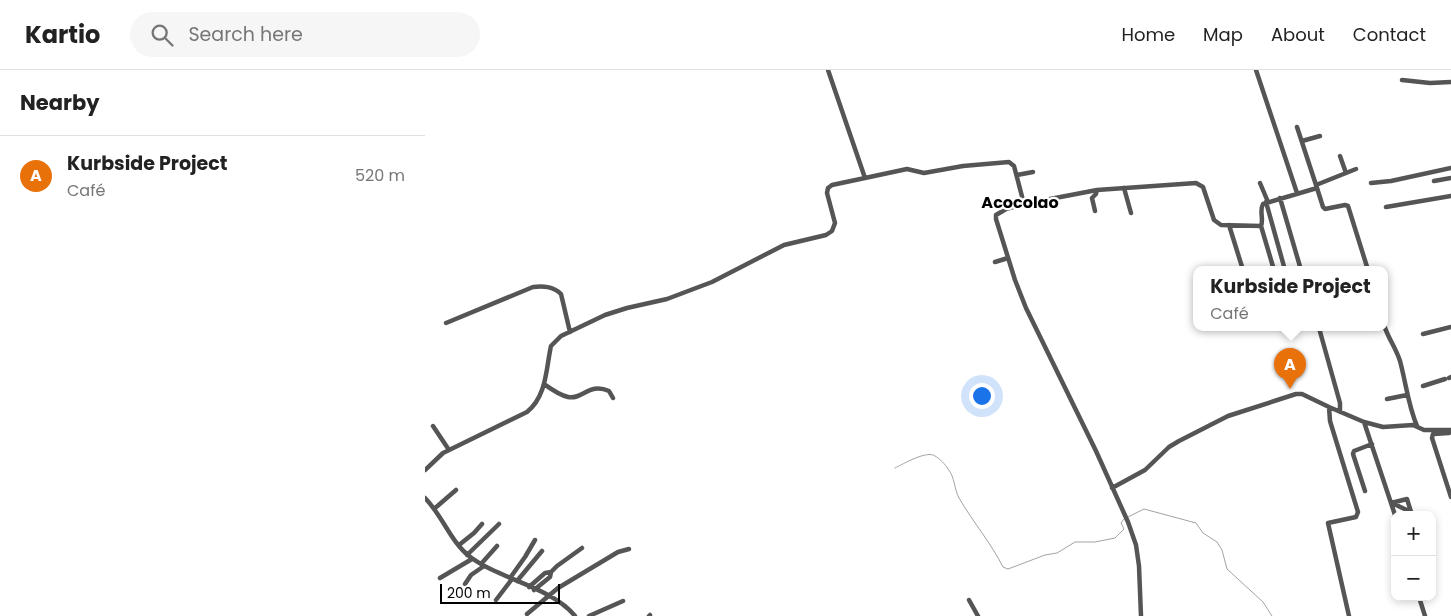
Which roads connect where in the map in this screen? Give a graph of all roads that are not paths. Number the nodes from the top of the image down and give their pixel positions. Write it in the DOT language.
graph roads {
  1 [pos="828,70"];
  2 [pos="1256,70"];
  3 [pos="1402,80"];
  4 [pos="1451,82"];
  5 [pos="1297,127"];
  6 [pos="1320,136"];
  7 [pos="1302,141"];
  8 [pos="1340,156"];
  9 [pos="1451,168"];
  10 [pos="1356,169"];
  11 [pos="1033,172"];
  12 [pos="1346,173"];
  13 [pos="1017,175"];
  14 [pos="865,178"];
  15 [pos="1451,178"];
  16 [pos="1434,181"];
  17 [pos="1260,183"];
  18 [pos="1371,183"];
  19 [pos="1316,187"];
  20 [pos="1124,188"];
  21 [pos="1097,190"];
  22 [pos="1297,193"];
  23 [pos="1451,196"];
  24 [pos="1280,198"];
  25 [pos="1267,202"];
  26 [pos="1024,204"];
  27 [pos="1387,207"];
  28 [pos="1095,211"];
  29 [pos="1131,213"];
  30 [pos="1229,225"];
  31 [pos="1261,226"];
  32 [pos="1008,258"];
  33 [pos="995,262"];
  34 [pos="1242,266"];
  35 [pos="1272,266"];
  36 [pos="1284,266"];
  37 [pos="1300,266"];
  38 [pos="1367,266"];
  39 [pos="446,323"];
  40 [pos="1451,327"];
  41 [pos="1320,331"];
  42 [pos="1387,331"];
  43 [pos="570,332"];
  44 [pos="1423,334"];
  45 [pos="1448,378"];
  46 [pos="544,384"];
  47 [pos="1423,386"];
  48 [pos="1407,395"];
  49 [pos="613,398"];
  50 [pos="1387,399"];
  51 [pos="1329,407"];
  52 [pos="1340,412"];
  53 [pos="1364,422"];
  54 [pos="433,426"];
  55 [pos="1417,426"];
  56 [pos="1450,432"];
  57 [pos="1372,444"];
  58 [pos="449,450"];
  59 [pos="425,470"];
  60 [pos="1112,488"];
  61 [pos="456,490"];
  62 [pos="1365,491"];
  63 [pos="1451,497"];
  64 [pos="426,502"];
  65 [pos="1392,503"];
  66 [pos="434,509"];
  67 [pos="1394,511"];
  68 [pos="1407,511"];
  69 [pos="1411,511"];
  70 [pos="482,524"];
  71 [pos="499,524"];
  72 [pos="535,540"];
  73 [pos="459,545"];
  74 [pos="497,546"];
  75 [pos="582,548"];
  76 [pos="629,549"];
  77 [pos="543,551"];
  78 [pos="470,557"];
  79 [pos="483,565"];
  80 [pos="551,572"];
  81 [pos="440,578"];
  82 [pos="513,580"];
  83 [pos="465,584"];
  84 [pos="529,587"];
  85 [pos="535,590"];
  86 [pos="550,597"];
  87 [pos="497,600"];
  88 [pos="969,600"];
  89 [pos="623,601"];
  90 [pos="1420,601"];
  91 [pos="527,614"];
  92 [pos="575,616"];
  93 [pos="589,616"];
  94 [pos="977,616"];
  95 [pos="1141,616"];
  96 [pos="1349,616"];
  97 [pos="1425,616"];
  1 -- 14 [label="street"];
  2 -- 22 [label="street"];
  3 -- 4 [label="street"];
  5 -- 7 [label="street"];
  6 -- 7 [label="street"];
  7 -- 19 [label="street"];
  8 -- 12 [label="street"];
  9 -- 18 [label="street"];
  10 -- 12 [label="street"];
  11 -- 13 [label="street"];
  12 -- 19 [label="street"];
  13 -- 14 [label="street"];
  13 -- 26 [label="street"];
  14 -- 43 [label="street"];
  15 -- 16 [label="street"];
  17 -- 25 [label="street"];
  19 -- 22 [label="street"];
  19 -- 38 [label="street"];
  20 -- 21 [label="street"];
  20 -- 29 [label="street"];
  20 -- 30 [label="street"];
  21 -- 26 [label="street"];
  21 -- 28 [label="street"];
  22 -- 24 [label="street"];
  23 -- 27 [label="street"];
  24 -- 25 [label="street"];
  24 -- 37 [label="street"];
  25 -- 31 [label="street"];
  25 -- 36 [label="street"];
  26 -- 32 [label="street"];
  30 -- 31 [label="street"];
  30 -- 34 [label="street"];
  31 -- 35 [label="street"];
  32 -- 33 [label="street"];
  32 -- 60 [label="street"];
  39 -- 43 [label="street"];
  40 -- 44 [label="street"];
  41 -- 52 [label="street"];
  42 -- 48 [label="street"];
  43 -- 46 [label="street"];
  45 -- 47 [label="street"];
  46 -- 49 [label="street"];
  46 -- 58 [label="street"];
  48 -- 50 [label="street"];
  48 -- 55 [label="street"];
  51 -- 52 [label="street"];
  51 -- 60 [label="street"];
  51 -- 96 [label="street"];
  52 -- 53 [label="street"];
  53 -- 55 [label="street"];
  53 -- 57 [label="street"];
  54 -- 58 [label="street"];
  55 -- 56 [label="street"];
  56 -- 63 [label="street"];
  57 -- 62 [label="street"];
  57 -- 65 [label="street"];
  58 -- 59 [label="street"];
  60 -- 95 [label="street"];
  61 -- 66 [label="street"];
  64 -- 66 [label="street"];
  65 -- 67 [label="street"];
  65 -- 68 [label="street"];
  65 -- 69 [label="street"];
  66 -- 73 [label="street"];
  70 -- 73 [label="street"];
  71 -- 78 [label="street"];
  72 -- 82 [label="street"];
  73 -- 78 [label="street"];
  74 -- 79 [label="street"];
  75 -- 80 [label="street"];
  76 -- 86 [label="street"];
  77 -- 82 [label="street"];
  78 -- 79 [label="street"];
  78 -- 81 [label="street"];
  79 -- 82 [label="street"];
  79 -- 83 [label="street"];
  80 -- 84 [label="street"];
  80 -- 85 [label="street"];
  82 -- 84 [label="street"];
  82 -- 87 [label="street"];
  84 -- 85 [label="street"];
  85 -- 86 [label="street"];
  86 -- 91 [label="street"];
  86 -- 92 [label="street"];
  88 -- 94 [label="street"];
  89 -- 93 [label="street"];
  90 -- 97 [label="street"];
}
